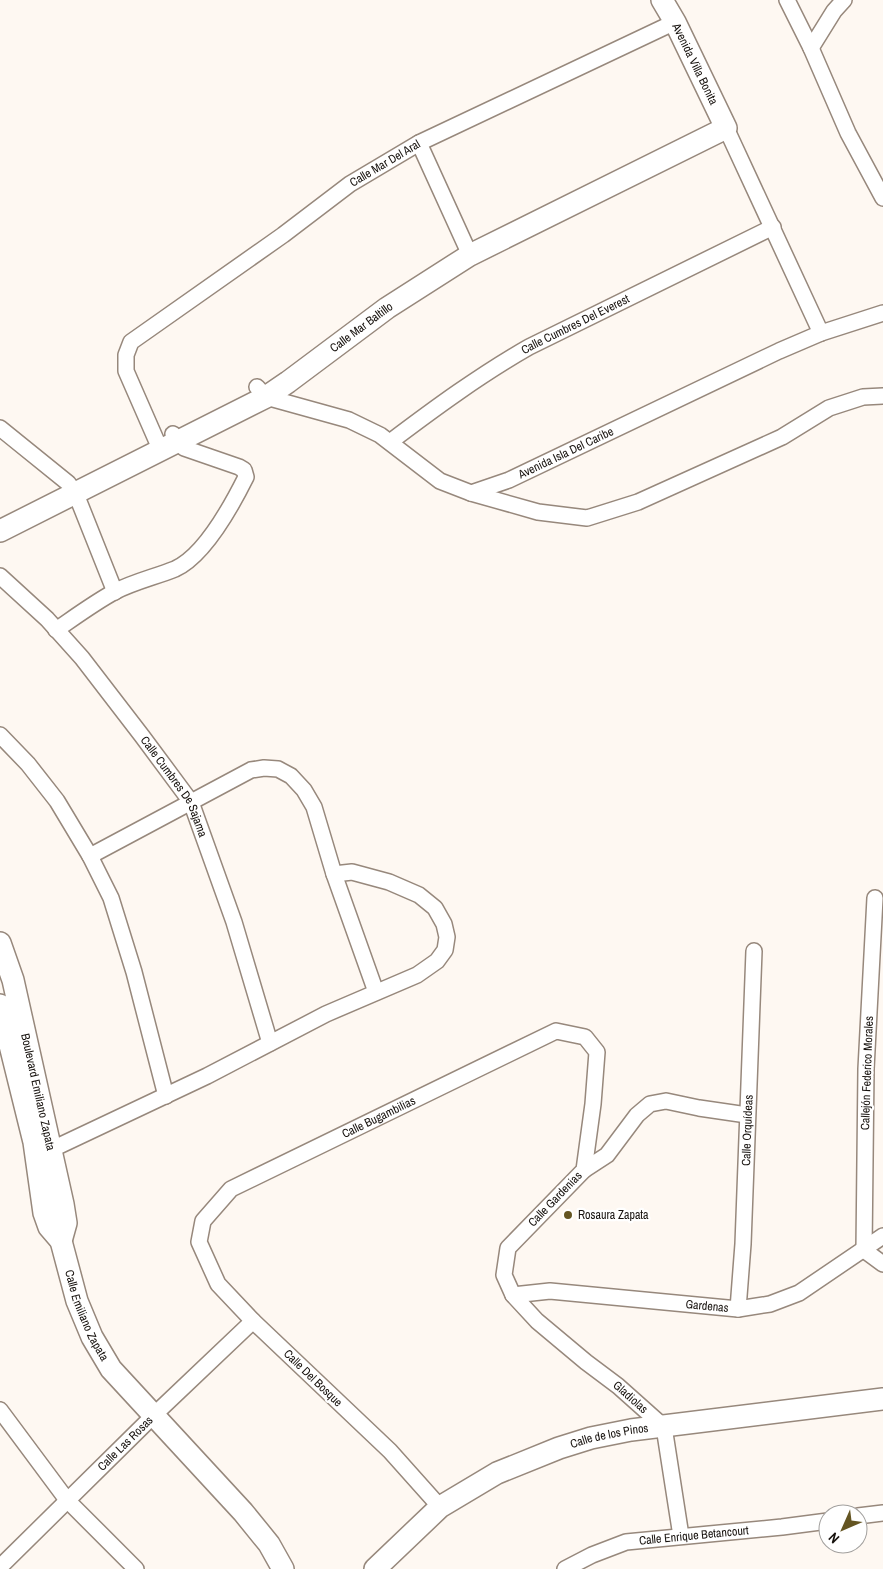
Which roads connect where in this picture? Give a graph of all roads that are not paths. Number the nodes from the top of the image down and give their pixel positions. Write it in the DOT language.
graph roads {
  1 [pos="662,0"];
  2 [pos="787,0"];
  3 [pos="844,0"];
  4 [pos="675,22"];
  5 [pos="811,48"];
  6 [pos="724,122"];
  7 [pos="419,143"];
  8 [pos="883,198"];
  9 [pos="773,226"];
  10 [pos="468,249"];
  11 [pos="883,313"];
  12 [pos="821,333"];
  13 [pos="261,392"];
  14 [pos="883,396"];
  15 [pos="0,428"];
  16 [pos="167,442"];
  17 [pos="390,442"];
  18 [pos="72,488"];
  19 [pos="471,492"];
  20 [pos="0,516"];
  21 [pos="0,531"];
  22 [pos="0,576"];
  23 [pos="115,592"];
  24 [pos="56,630"];
  25 [pos="0,735"];
  26 [pos="191,802"];
  27 [pos="90,856"];
  28 [pos="334,874"];
  29 [pos="875,898"];
  30 [pos="0,943"];
  31 [pos="754,951"];
  32 [pos="376,992"];
  33 [pos="0,1005"];
  34 [pos="585,1037"];
  35 [pos="270,1043"];
  36 [pos="166,1096"];
  37 [pos="747,1115"];
  38 [pos="44,1154"];
  39 [pos="584,1170"];
  40 [pos="883,1236"];
  41 [pos="199,1242"];
  42 [pos="864,1250"];
  43 [pos="883,1264"];
  44 [pos="513,1296"];
  45 [pos="738,1309"];
  46 [pos="253,1321"];
  47 [pos="883,1399"];
  48 [pos="0,1410"];
  49 [pos="153,1416"];
  50 [pos="664,1427"];
  51 [pos="67,1500"];
  52 [pos="440,1507"];
  53 [pos="883,1513"];
  54 [pos="868,1515"];
  55 [pos="818,1522"];
  56 [pos="681,1536"];
  57 [pos="0,1567"];
  58 [pos="136,1569"];
  59 [pos="283,1569"];
  60 [pos="375,1569"];
  61 [pos="564,1569"];
  1 -- 4 [label="main road, Avenida Villa Bonita"];
  2 -- 5 [label="street"];
  3 -- 5 [label="street"];
  4 -- 6 [label="main road, Avenida Villa Bonita"];
  4 -- 7 [label="street, Calle Mar Del Aral"];
  5 -- 8 [label="street"];
  6 -- 9 [label="street"];
  6 -- 10 [label="main road, Calle Mar Baltillo"];
  7 -- 10 [label="street"];
  7 -- 16 [label="street, Calle Mar Del Aral"];
  9 -- 12 [label="street"];
  9 -- 17 [label="street, Calle Cumbres Del Everest"];
  10 -- 13 [label="main road, Calle Mar Baltillo"];
  11 -- 12 [label="street, Avenida Isla Del Caribe"];
  12 -- 19 [label="street, Avenida Isla Del Caribe"];
  13 -- 16 [label="main road, Calle Mar Baltillo"];
  13 -- 17 [label="street"];
  14 -- 19 [label="street"];
  15 -- 18 [label="street"];
  16 -- 18 [label="main road, Calle Mar Baltillo"];
  16 -- 23 [label="street"];
  17 -- 19 [label="street"];
  18 -- 20 [label="main road, Calle Mar Baltillo"];
  18 -- 21 [label="main road, Calle Mar Baltillo"];
  18 -- 23 [label="street"];
  22 -- 24 [label="street, Calle Cumbres De Sajama"];
  23 -- 24 [label="street"];
  24 -- 26 [label="street, Calle Cumbres De Sajama"];
  25 -- 27 [label="street"];
  26 -- 27 [label="street"];
  26 -- 28 [label="street"];
  26 -- 35 [label="street, Calle Cumbres De Sajama"];
  27 -- 36 [label="street"];
  28 -- 32 [label="street"];
  28 -- 32 [label="street"];
  29 -- 42 [label="street, Callejón Federico Morales"];
  30 -- 38 [label="main road, Boulevard Emiliano Zapata"];
  31 -- 37 [label="street, Calle Orquídeas"];
  32 -- 35 [label="street"];
  33 -- 38 [label="main road, Calle Emiliano Zapata"];
  34 -- 39 [label="street, Calle Gardenias"];
  34 -- 41 [label="street, Calle Bugambilias"];
  35 -- 36 [label="street"];
  36 -- 38 [label="street"];
  37 -- 39 [label="street"];
  37 -- 45 [label="street, Calle Orquídeas"];
  38 -- 49 [label="main road, Calle Emiliano Zapata"];
  39 -- 44 [label="street, Calle Gardenias"];
  40 -- 42 [label="street, Gardenas"];
  41 -- 46 [label="street, Calle Del Bosque"];
  42 -- 43 [label="street"];
  42 -- 45 [label="street, Gardenas"];
  44 -- 45 [label="street, Gardenas"];
  44 -- 50 [label="street, Gladiolas"];
  46 -- 49 [label="street, Calle Las Rosas"];
  46 -- 52 [label="street, Calle Del Bosque"];
  47 -- 50 [label="main road, Calle de los Pinos"];
  48 -- 51 [label="street"];
  49 -- 51 [label="street, Calle Las Rosas"];
  49 -- 59 [label="main road, Calle Emiliano Zapata"];
  50 -- 52 [label="main road, Calle de los Pinos"];
  50 -- 56 [label="street"];
  51 -- 57 [label="street, Calle Las Rosas"];
  51 -- 58 [label="street"];
  52 -- 60 [label="main road, Calle de los Pinos"];
  53 -- 54 [label="street"];
  55 -- 56 [label="street, Calle Enrique Betancourt"];
  56 -- 61 [label="street, Calle Enrique Betancourt"];
}
